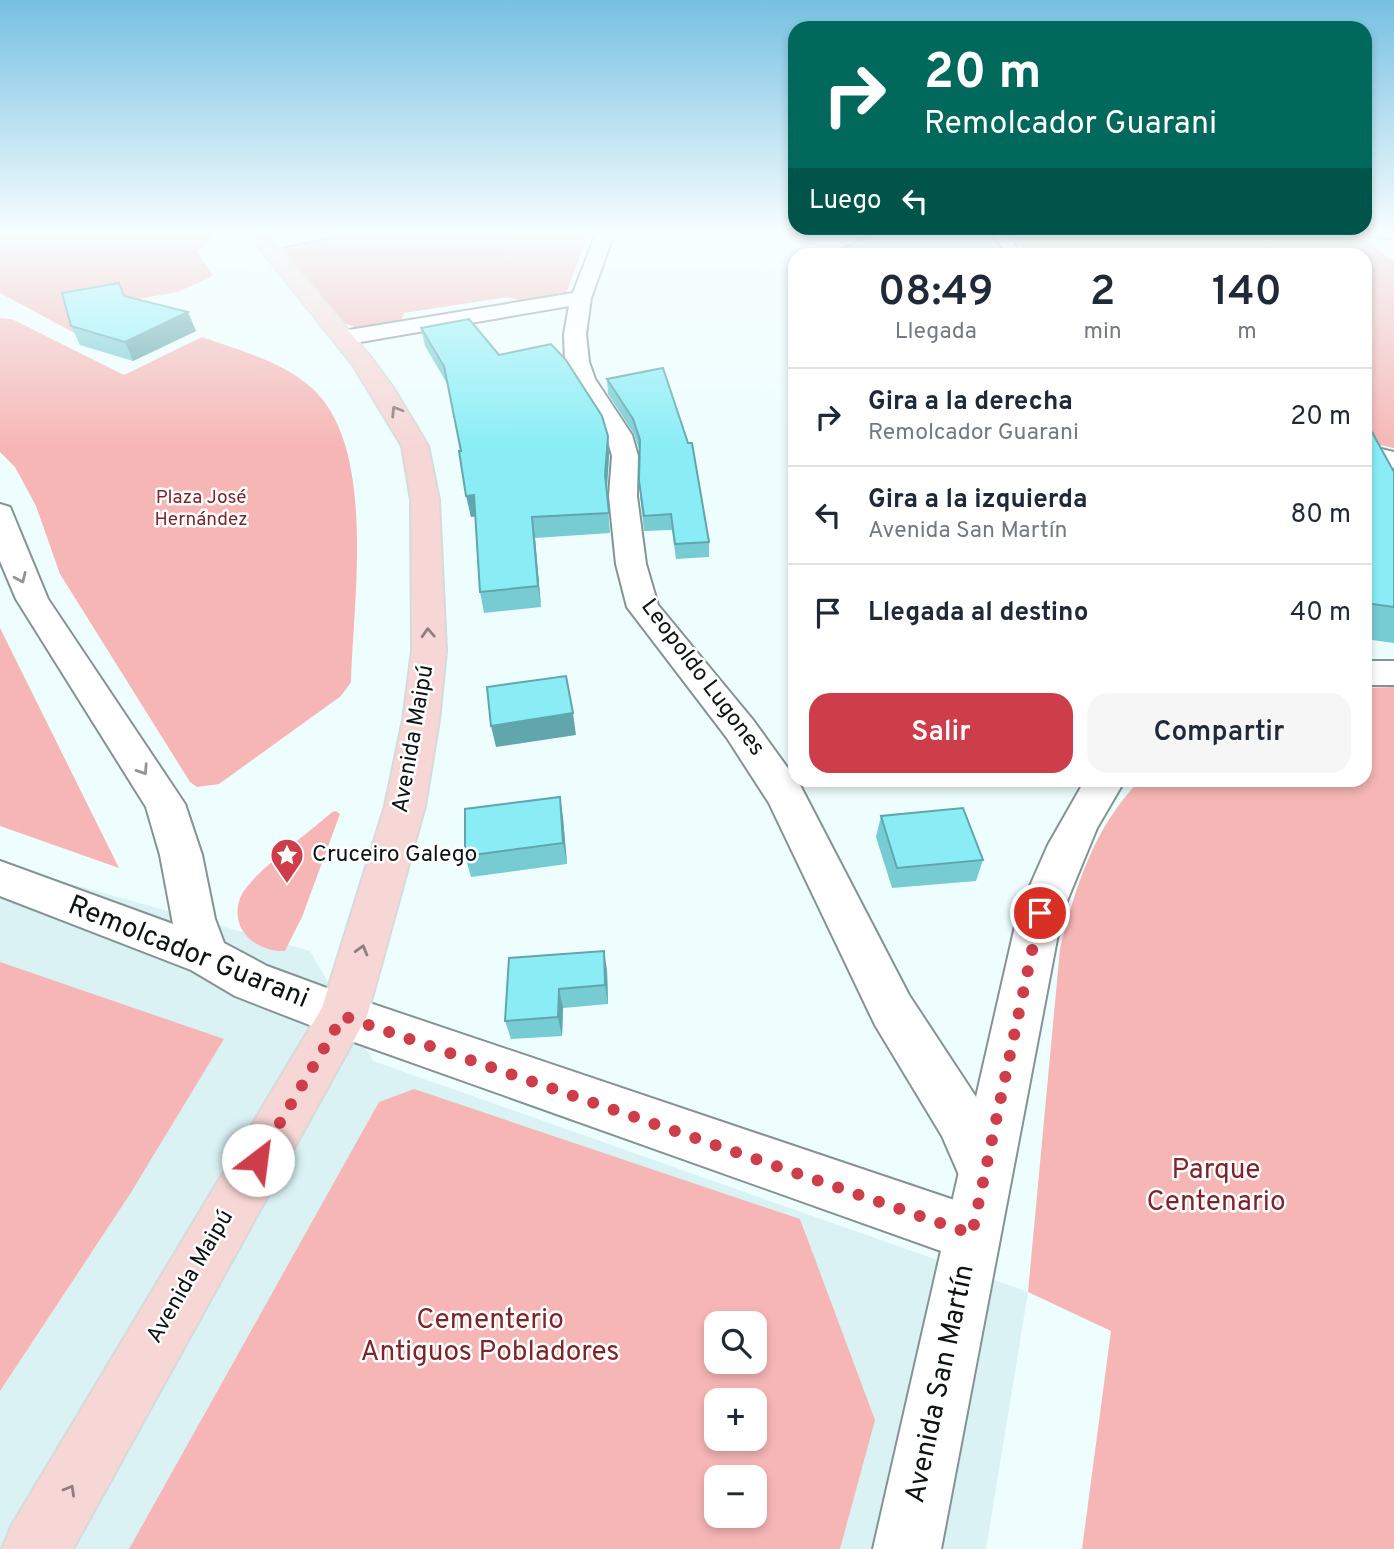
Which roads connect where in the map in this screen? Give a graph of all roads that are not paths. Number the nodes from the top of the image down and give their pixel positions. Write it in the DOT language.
graph roads {
  1 [pos="315,303"];
  2 [pos="550,303"];
  3 [pos="580,303"];
  4 [pos="344,338"];
  5 [pos="1372,455"];
  6 [pos="1394,460"];
  7 [pos="0,513"];
  8 [pos="1372,673"];
  9 [pos="1394,673"];
  10 [pos="1100,787"];
  11 [pos="0,877"];
  12 [pos="207,956"];
  13 [pos="343,1016"];
  14 [pos="985,1172"];
  15 [pos="972,1234"];
  16 [pos="36,1549"];
  17 [pos="907,1549"];
  1 -- 4 [label="main road, Avenida Maipú"];
  2 -- 4 [label="street"];
  3 -- 14 [label="street, Leopoldo Lugones"];
  13 -- 4 [label="main road, Avenida Maipú, one-way"];
  5 -- 6 [label="street"];
  7 -- 12 [label="street, one-way"];
  8 -- 9 [label="street"];
  10 -- 14 [label="street, Avenida San Martín"];
  11 -- 12 [label="street, Remolcador Guarani"];
  12 -- 13 [label="street, Remolcador Guarani"];
  13 -- 15 [label="street, Remolcador Guarani"];
  16 -- 13 [label="main road, Avenida Maipú, one-way"];
  14 -- 15 [label="street, Avenida San Martín"];
  15 -- 17 [label="street, Avenida San Martín"];
}
